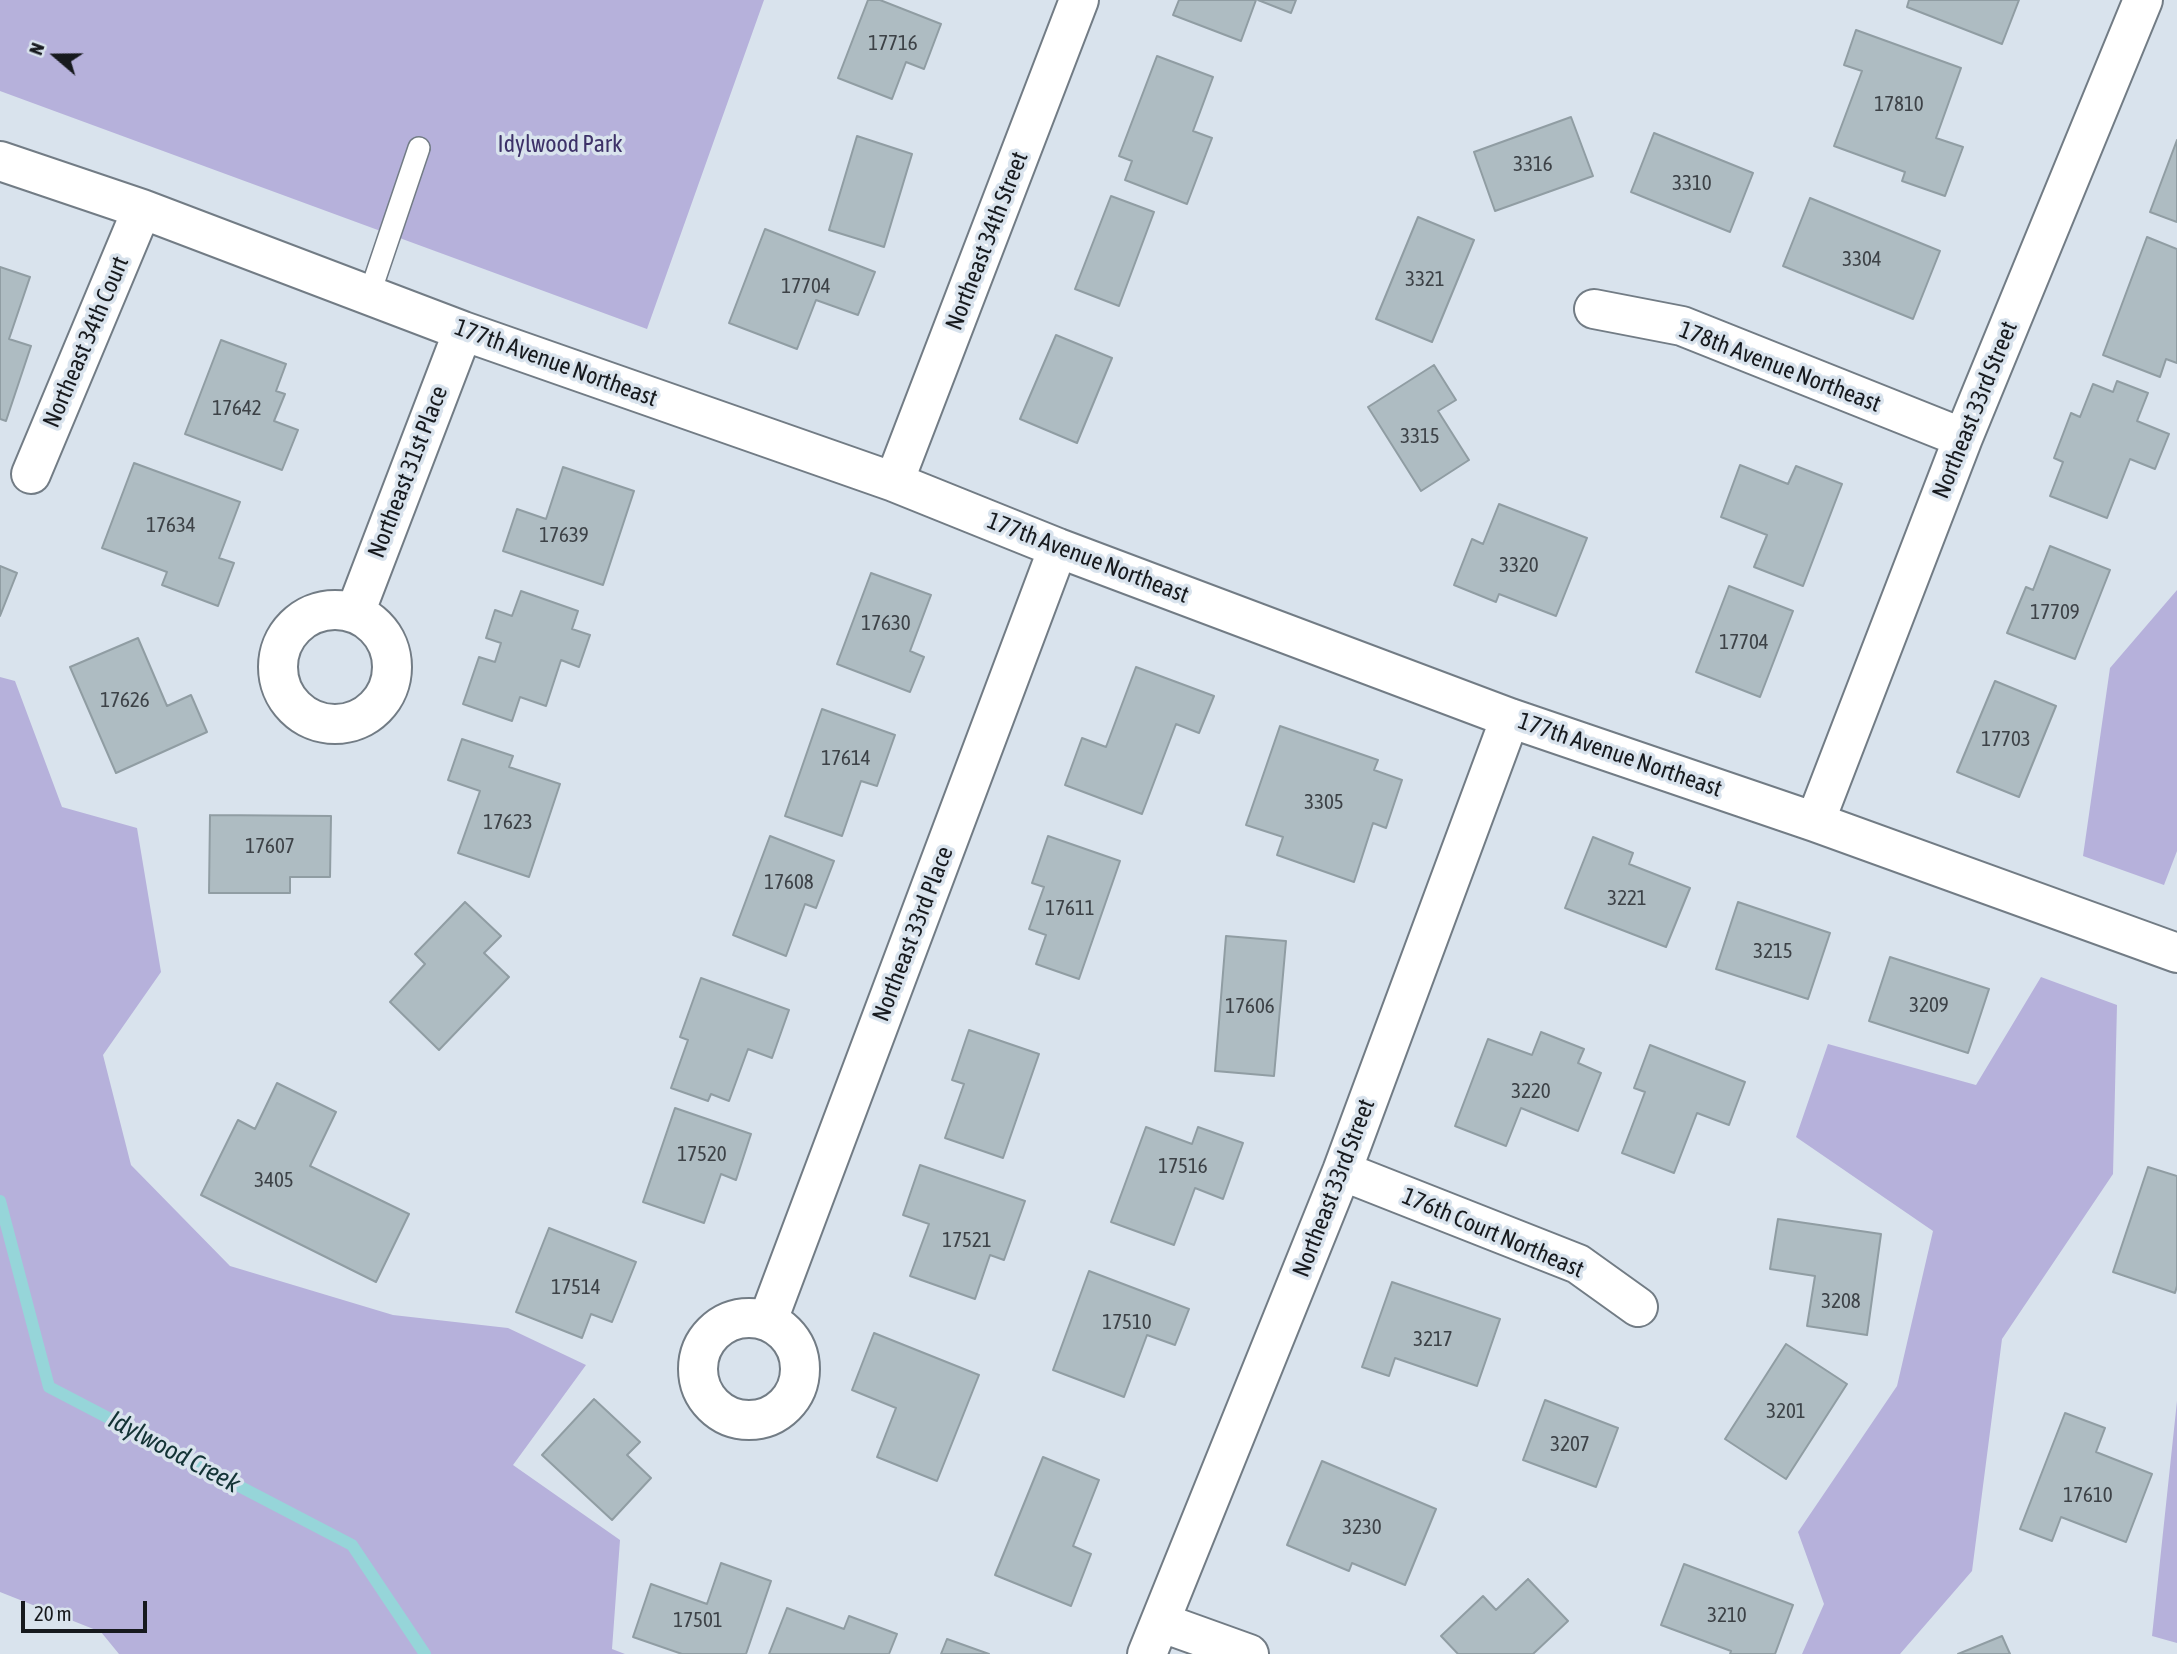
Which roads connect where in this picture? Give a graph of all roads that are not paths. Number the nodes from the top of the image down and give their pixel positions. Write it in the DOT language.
graph roads {
  1 [pos="1079,0"];
  2 [pos="2143,0"];
  3 [pos="419,148"];
  4 [pos="0,161"];
  5 [pos="142,209"];
  6 [pos="369,296"];
  7 [pos="1594,309"];
  8 [pos="463,331"];
  9 [pos="1963,438"];
  10 [pos="31,474"];
  11 [pos="894,482"];
  12 [pos="1058,548"];
  13 [pos="355,613"];
  14 [pos="1510,718"];
  15 [pos="1815,822"];
  16 [pos="2177,953"];
  17 [pos="1342,1171"];
  18 [pos="1638,1307"];
  19 [pos="768,1320"];
  20 [pos="1153,1638"];
  21 [pos="1249,1654"];
  1 -- 11 [label="street, Northeast 34th Street"];
  2 -- 9 [label="street, Northeast 33rd Street"];
  3 -- 6 [label="lane"];
  4 -- 5 [label="street, 177th Avenue Northeast"];
  5 -- 6 [label="street, 177th Avenue Northeast"];
  5 -- 10 [label="street, Northeast 34th Court"];
  6 -- 8 [label="street, 177th Avenue Northeast"];
  7 -- 9 [label="street, 178th Avenue Northeast"];
  8 -- 11 [label="street, 177th Avenue Northeast"];
  8 -- 13 [label="street, Northeast 31st Place"];
  9 -- 15 [label="street, Northeast 33rd Street"];
  11 -- 12 [label="street, 177th Avenue Northeast"];
  12 -- 14 [label="street, 177th Avenue Northeast"];
  12 -- 19 [label="street, Northeast 33rd Place"];
  14 -- 15 [label="street, 177th Avenue Northeast"];
  14 -- 17 [label="street, Northeast 33rd Street"];
  15 -- 16 [label="street, 177th Avenue Northeast"];
  17 -- 18 [label="street, 176th Court Northeast"];
  17 -- 20 [label="street, Northeast 33rd Street"];
  20 -- 21 [label="street"];
}
